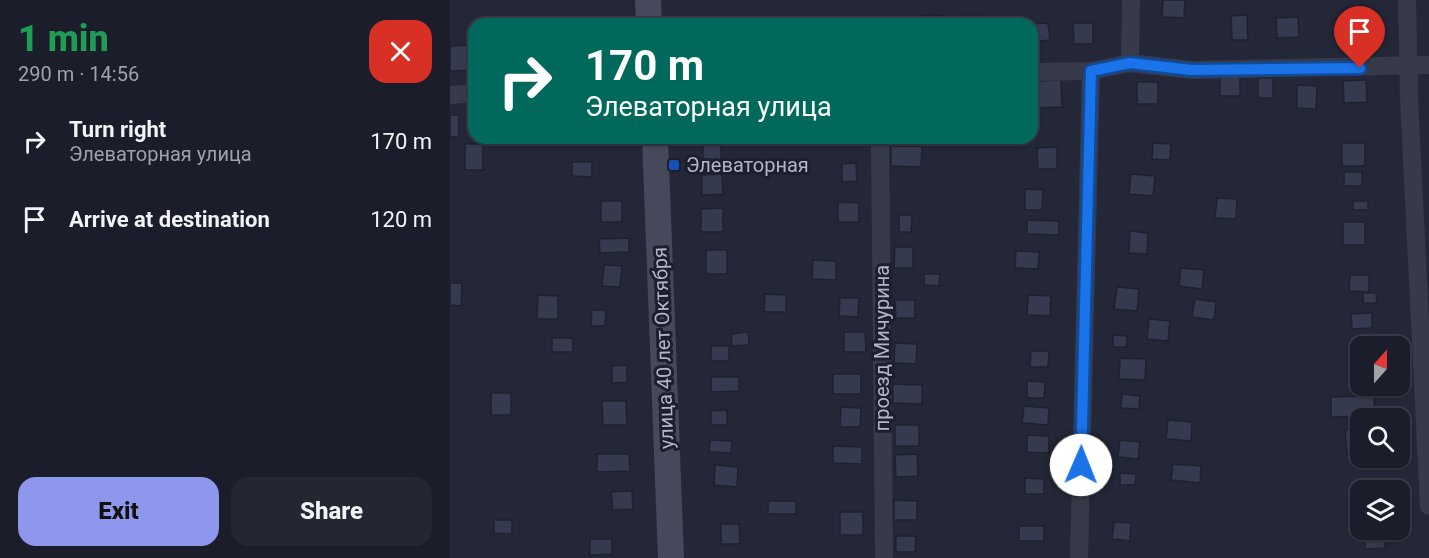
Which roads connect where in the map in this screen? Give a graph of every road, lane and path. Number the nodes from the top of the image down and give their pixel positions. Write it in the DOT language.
graph roads {
  1 [pos="648,0"];
  2 [pos="1131,0"];
  3 [pos="1407,0"];
  4 [pos="649,18"];
  5 [pos="1130,63"];
  6 [pos="1429,65"];
  7 [pos="1408,67"];
  8 [pos="1091,71"];
  9 [pos="1038,72"];
  10 [pos="468,94"];
  11 [pos="450,95"];
  12 [pos="655,144"];
  13 [pos="880,144"];
  14 [pos="1429,506"];
  15 [pos="670,558"];
  16 [pos="884,558"];
  17 [pos="1079,558"];
  1 -- 4 [label="street"];
  2 -- 5 [label="street"];
  3 -- 7 [label="street"];
  5 -- 7 [label="street"];
  5 -- 8 [label="street"];
  6 -- 7 [label="street"];
  7 -- 14 [label="street"];
  8 -- 9 [label="street"];
  8 -- 17 [label="street"];
  10 -- 11 [label="street"];
  12 -- 15 [label="street, улица 40 лет Октября"];
  13 -- 16 [label="street, проезд Мичурина"];
}
